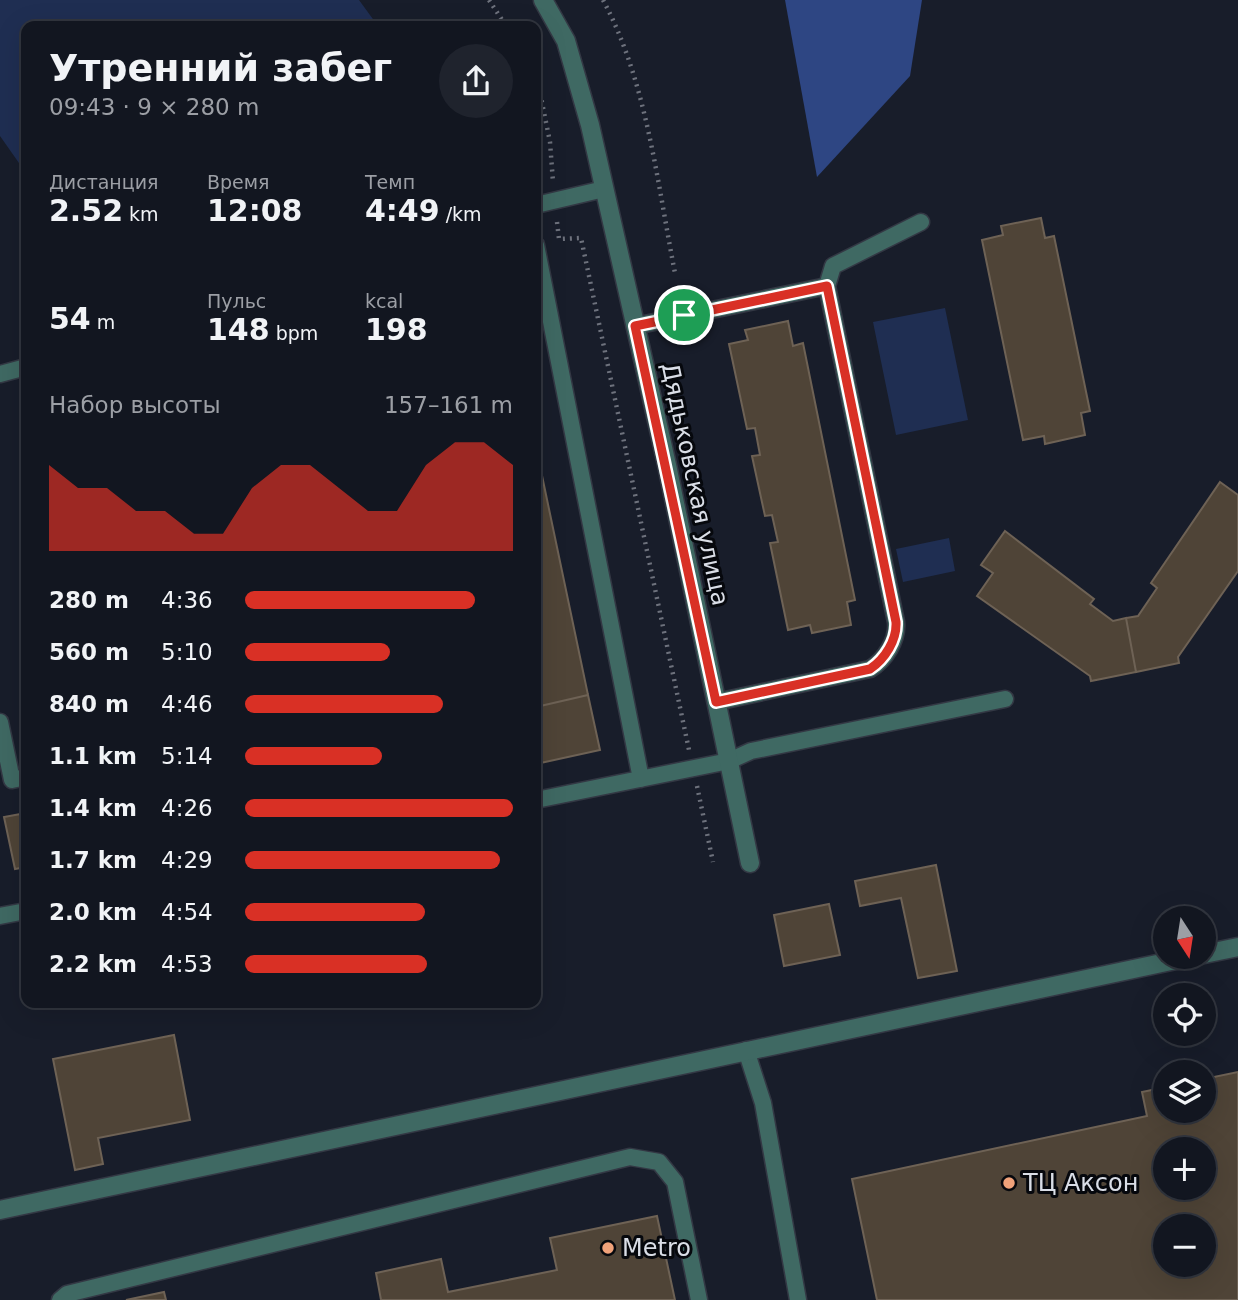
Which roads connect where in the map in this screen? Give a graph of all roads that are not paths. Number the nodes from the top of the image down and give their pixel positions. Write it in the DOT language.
graph roads {
  1 [pos="543,0"];
  2 [pos="604,189"];
  3 [pos="541,204"];
  4 [pos="921,222"];
  5 [pos="541,270"];
  6 [pos="827,286"];
  7 [pos="635,326"];
  8 [pos="21,368"];
  9 [pos="0,374"];
  10 [pos="1005,699"];
  11 [pos="716,702"];
  12 [pos="0,722"];
  13 [pos="729,761"];
  14 [pos="21,778"];
  15 [pos="641,779"];
  16 [pos="541,799"];
  17 [pos="750,863"];
  18 [pos="21,912"];
  19 [pos="0,916"];
  20 [pos="1238,947"];
  21 [pos="1216,952"];
  22 [pos="1153,965"];
  23 [pos="746,1050"];
  24 [pos="0,1210"];
  25 [pos="60,1300"];
  26 [pos="699,1300"];
  27 [pos="798,1300"];
  1 -- 2 [label="street, Дядьковская улица"];
  2 -- 3 [label="lane"];
  2 -- 7 [label="street, Дядьковская улица"];
  4 -- 6 [label="lane"];
  5 -- 15 [label="lane"];
  6 -- 7 [label="lane"];
  6 -- 11 [label="lane"];
  7 -- 11 [label="street, Дядьковская улица"];
  8 -- 9 [label="lane"];
  10 -- 13 [label="lane"];
  11 -- 13 [label="street, Дядьковская улица"];
  12 -- 14 [label="lane"];
  13 -- 15 [label="lane"];
  13 -- 17 [label="street, Дядьковская улица"];
  15 -- 16 [label="lane"];
  18 -- 19 [label="lane"];
  20 -- 21 [label="street"];
  22 -- 23 [label="street"];
  23 -- 24 [label="street"];
  23 -- 27 [label="lane"];
  25 -- 26 [label="lane"];
}
